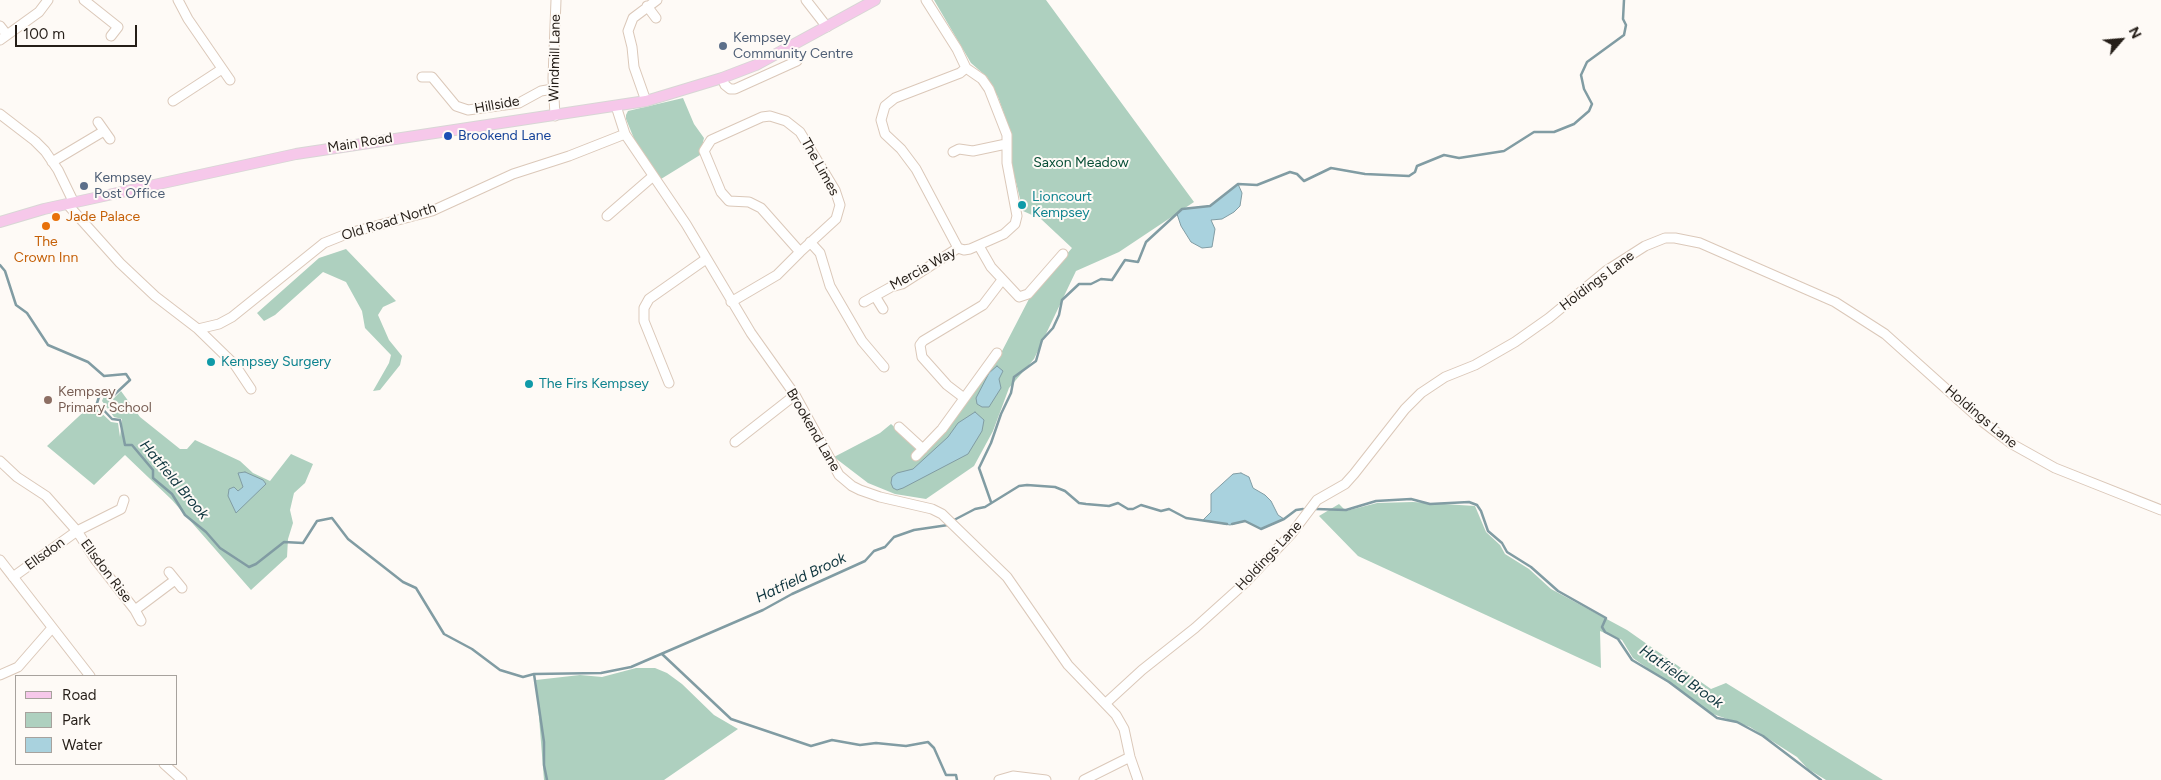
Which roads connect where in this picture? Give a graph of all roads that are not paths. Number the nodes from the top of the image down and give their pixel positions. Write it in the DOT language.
graph roads {
  1 [pos="48,0"];
  2 [pos="84,0"];
  3 [pos="178,0"];
  4 [pos="556,0"];
  5 [pos="657,0"];
  6 [pos="806,0"];
  7 [pos="875,0"];
  8 [pos="926,0"];
  9 [pos="647,6"];
  10 [pos="656,18"];
  11 [pos="0,26"];
  12 [pos="827,27"];
  13 [pos="111,36"];
  14 [pos="3,38"];
  15 [pos="797,61"];
  16 [pos="966,68"];
  17 [pos="222,69"];
  18 [pos="422,77"];
  19 [pos="722,78"];
  20 [pos="230,80"];
  21 [pos="553,89"];
  22 [pos="173,101"];
  23 [pos="646,101"];
  24 [pos="616,106"];
  25 [pos="0,114"];
  26 [pos="555,116"];
  27 [pos="98,122"];
  28 [pos="104,131"];
  29 [pos="625,134"];
  30 [pos="110,139"];
  31 [pos="1006,144"];
  32 [pos="953,152"];
  33 [pos="52,162"];
  34 [pos="652,177"];
  35 [pos="71,204"];
  36 [pos="607,216"];
  37 [pos="0,222"];
  38 [pos="810,242"];
  39 [pos="978,246"];
  40 [pos="958,248"];
  41 [pos="800,252"];
  42 [pos="1064,254"];
  43 [pos="706,258"];
  44 [pos="1002,280"];
  45 [pos="875,296"];
  46 [pos="731,302"];
  47 [pos="864,302"];
  48 [pos="883,309"];
  49 [pos="198,329"];
  50 [pos="997,353"];
  51 [pos="884,367"];
  52 [pos="669,383"];
  53 [pos="251,389"];
  54 [pos="795,395"];
  55 [pos="964,398"];
  56 [pos="899,427"];
  57 [pos="735,442"];
  58 [pos="923,449"];
  59 [pos="916,456"];
  60 [pos="0,461"];
  61 [pos="124,500"];
  62 [pos="2161,510"];
  63 [pos="77,531"];
  64 [pos="0,560"];
  65 [pos="13,577"];
  66 [pos="182,588"];
  67 [pos="135,610"];
  68 [pos="141,621"];
  69 [pos="52,628"];
  70 [pos="0,674"];
  71 [pos="89,675"];
  72 [pos="1106,703"];
  73 [pos="1130,757"];
  74 [pos="165,765"];
  75 [pos="178,779"];
  76 [pos="1000,780"];
  77 [pos="1046,780"];
  78 [pos="1084,780"];
  79 [pos="1138,780"];
  1 -- 14 [label="street"];
  2 -- 13 [label="street"];
  3 -- 17 [label="street"];
  4 -- 21 [label="street, Windmill Lane"];
  5 -- 9 [label="street"];
  6 -- 12 [label="street"];
  7 -- 12 [label="main road, Main Road"];
  8 -- 16 [label="street, Mercia Way"];
  9 -- 10 [label="street"];
  9 -- 23 [label="street"];
  11 -- 14 [label="street"];
  12 -- 19 [label="main road, Main Road"];
  15 -- 19 [label="street"];
  16 -- 31 [label="street, Mercia Way"];
  16 -- 40 [label="street"];
  17 -- 20 [label="street"];
  17 -- 22 [label="street"];
  18 -- 21 [label="street, Hillside"];
  19 -- 23 [label="main road, Main Road"];
  21 -- 26 [label="street, Windmill Lane"];
  23 -- 24 [label="main road, Main Road"];
  24 -- 26 [label="main road, Main Road"];
  24 -- 29 [label="street, Brookend Lane"];
  25 -- 33 [label="street"];
  26 -- 35 [label="main road, Main Road"];
  27 -- 28 [label="street"];
  28 -- 30 [label="street"];
  28 -- 33 [label="street"];
  29 -- 34 [label="street, Brookend Lane"];
  29 -- 49 [label="street, Old Road North"];
  31 -- 32 [label="street"];
  31 -- 39 [label="street, Mercia Way"];
  33 -- 35 [label="street"];
  34 -- 36 [label="street"];
  34 -- 43 [label="street, Brookend Lane"];
  35 -- 37 [label="main road, Main Road"];
  35 -- 49 [label="street"];
  38 -- 41 [label="street, The Limes"];
  38 -- 41 [label="street, The Limes"];
  38 -- 51 [label="street"];
  39 -- 40 [label="street, Mercia Way"];
  39 -- 44 [label="street"];
  40 -- 45 [label="street, Mercia Way"];
  41 -- 46 [label="street, The Limes"];
  42 -- 44 [label="street"];
  43 -- 46 [label="street, Brookend Lane"];
  43 -- 52 [label="street"];
  44 -- 55 [label="street"];
  45 -- 47 [label="street, Mercia Way"];
  45 -- 48 [label="street, Mercia Way"];
  46 -- 54 [label="street, Brookend Lane"];
  49 -- 53 [label="street"];
  50 -- 55 [label="street"];
  54 -- 57 [label="street"];
  54 -- 72 [label="street, Brookend Lane"];
  55 -- 58 [label="street"];
  56 -- 58 [label="street"];
  58 -- 59 [label="street"];
  60 -- 63 [label="street, Ellsdon"];
  61 -- 63 [label="street, Ellsdon"];
  62 -- 72 [label="street, Holdings Lane"];
  63 -- 65 [label="street, Ellsdon"];
  63 -- 67 [label="street, Ellsdon Rise"];
  64 -- 65 [label="street"];
  65 -- 69 [label="street"];
  66 -- 67 [label="street, Ellsdon Rise"];
  67 -- 68 [label="street, Ellsdon Rise"];
  69 -- 70 [label="street"];
  69 -- 71 [label="street"];
  72 -- 73 [label="street, Brookend Lane"];
  73 -- 78 [label="street"];
  73 -- 79 [label="street, Brookend Lane"];
  74 -- 75 [label="street"];
  76 -- 77 [label="street"];
}
